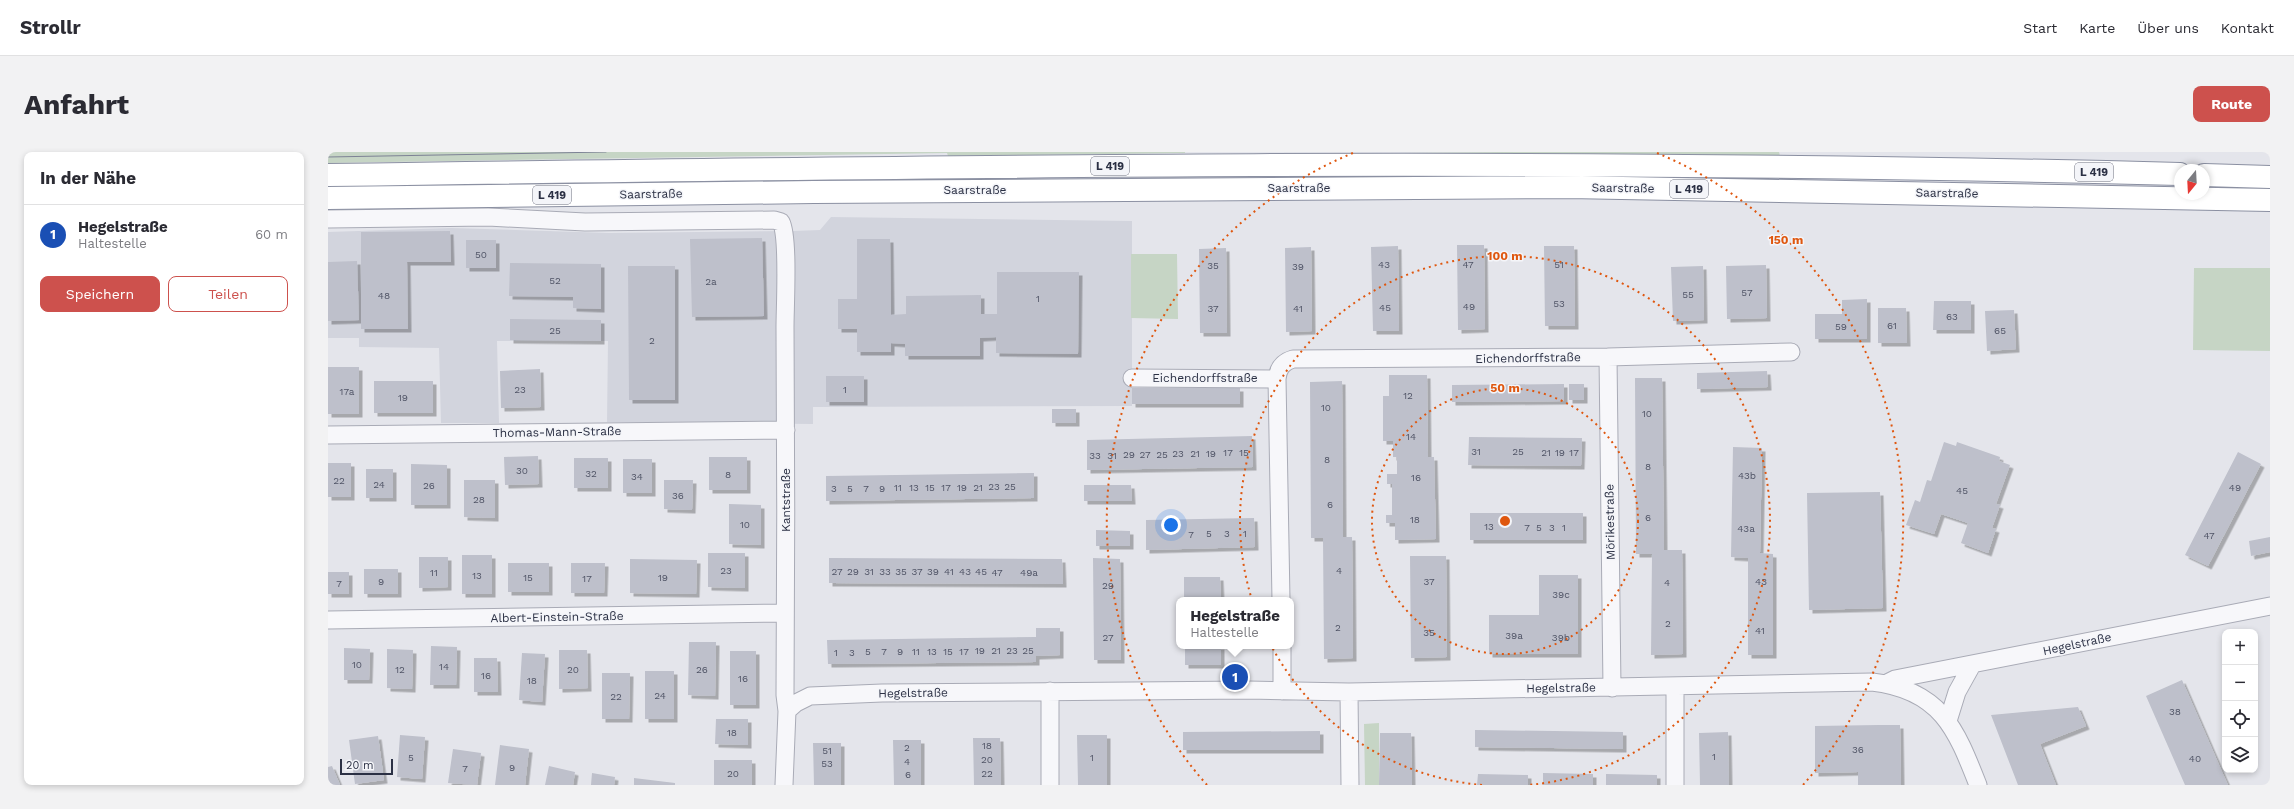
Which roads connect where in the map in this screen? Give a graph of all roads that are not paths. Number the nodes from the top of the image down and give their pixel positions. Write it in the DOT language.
graph roads {
  1 [pos="2174,174"];
  2 [pos="328,175"];
  3 [pos="2210,175"];
  4 [pos="2270,177"];
  5 [pos="328,198"];
  6 [pos="2270,200"];
  7 [pos="328,219"];
  8 [pos="1792,352"];
  9 [pos="1608,357"];
  10 [pos="1132,378"];
  11 [pos="1277,379"];
  12 [pos="786,430"];
  13 [pos="328,435"];
  14 [pos="1281,597"];
  15 [pos="2270,606"];
  16 [pos="785,613"];
  17 [pos="328,620"];
  18 [pos="1282,649"];
  19 [pos="1972,665"];
  20 [pos="1885,684"];
  21 [pos="1675,686"];
  22 [pos="1612,688"];
  23 [pos="1050,691"];
  24 [pos="1282,691"];
  25 [pos="1349,692"];
  26 [pos="787,711"];
  27 [pos="1948,721"];
  28 [pos="784,785"];
  29 [pos="1050,785"];
  30 [pos="1350,785"];
  31 [pos="1675,785"];
  32 [pos="1978,785"];
  1 -- 2 [label="highway, Saarstraße / L 419"];
  3 -- 4 [label="highway"];
  5 -- 6 [label="highway, Saarstraße / L 419"];
  7 -- 12 [label="street, Kantstraße"];
  8 -- 9 [label="street, Eichendorffstraße"];
  9 -- 11 [label="street, Eichendorffstraße"];
  9 -- 22 [label="street, Mörikestraße"];
  10 -- 11 [label="street, Eichendorffstraße"];
  11 -- 14 [label="street"];
  12 -- 13 [label="street, Thomas-Mann-Straße"];
  12 -- 16 [label="street, Kantstraße"];
  15 -- 19 [label="street, Hegelstraße"];
  16 -- 17 [label="street, Albert-Einstein-Straße"];
  16 -- 26 [label="street, Kantstraße"];
  18 -- 24 [label="street"];
  19 -- 20 [label="street, Hegelstraße"];
  19 -- 27 [label="street"];
  20 -- 21 [label="street, Hegelstraße"];
  20 -- 27 [label="street, Hegelstraße"];
  21 -- 22 [label="street, Hegelstraße"];
  21 -- 31 [label="street"];
  22 -- 25 [label="street, Hegelstraße"];
  23 -- 24 [label="street, Hegelstraße"];
  23 -- 26 [label="street, Hegelstraße"];
  23 -- 29 [label="street"];
  24 -- 25 [label="street, Hegelstraße"];
  25 -- 30 [label="street"];
  26 -- 28 [label="street, Kantstraße"];
  27 -- 32 [label="street, Hegelstraße"];
}
